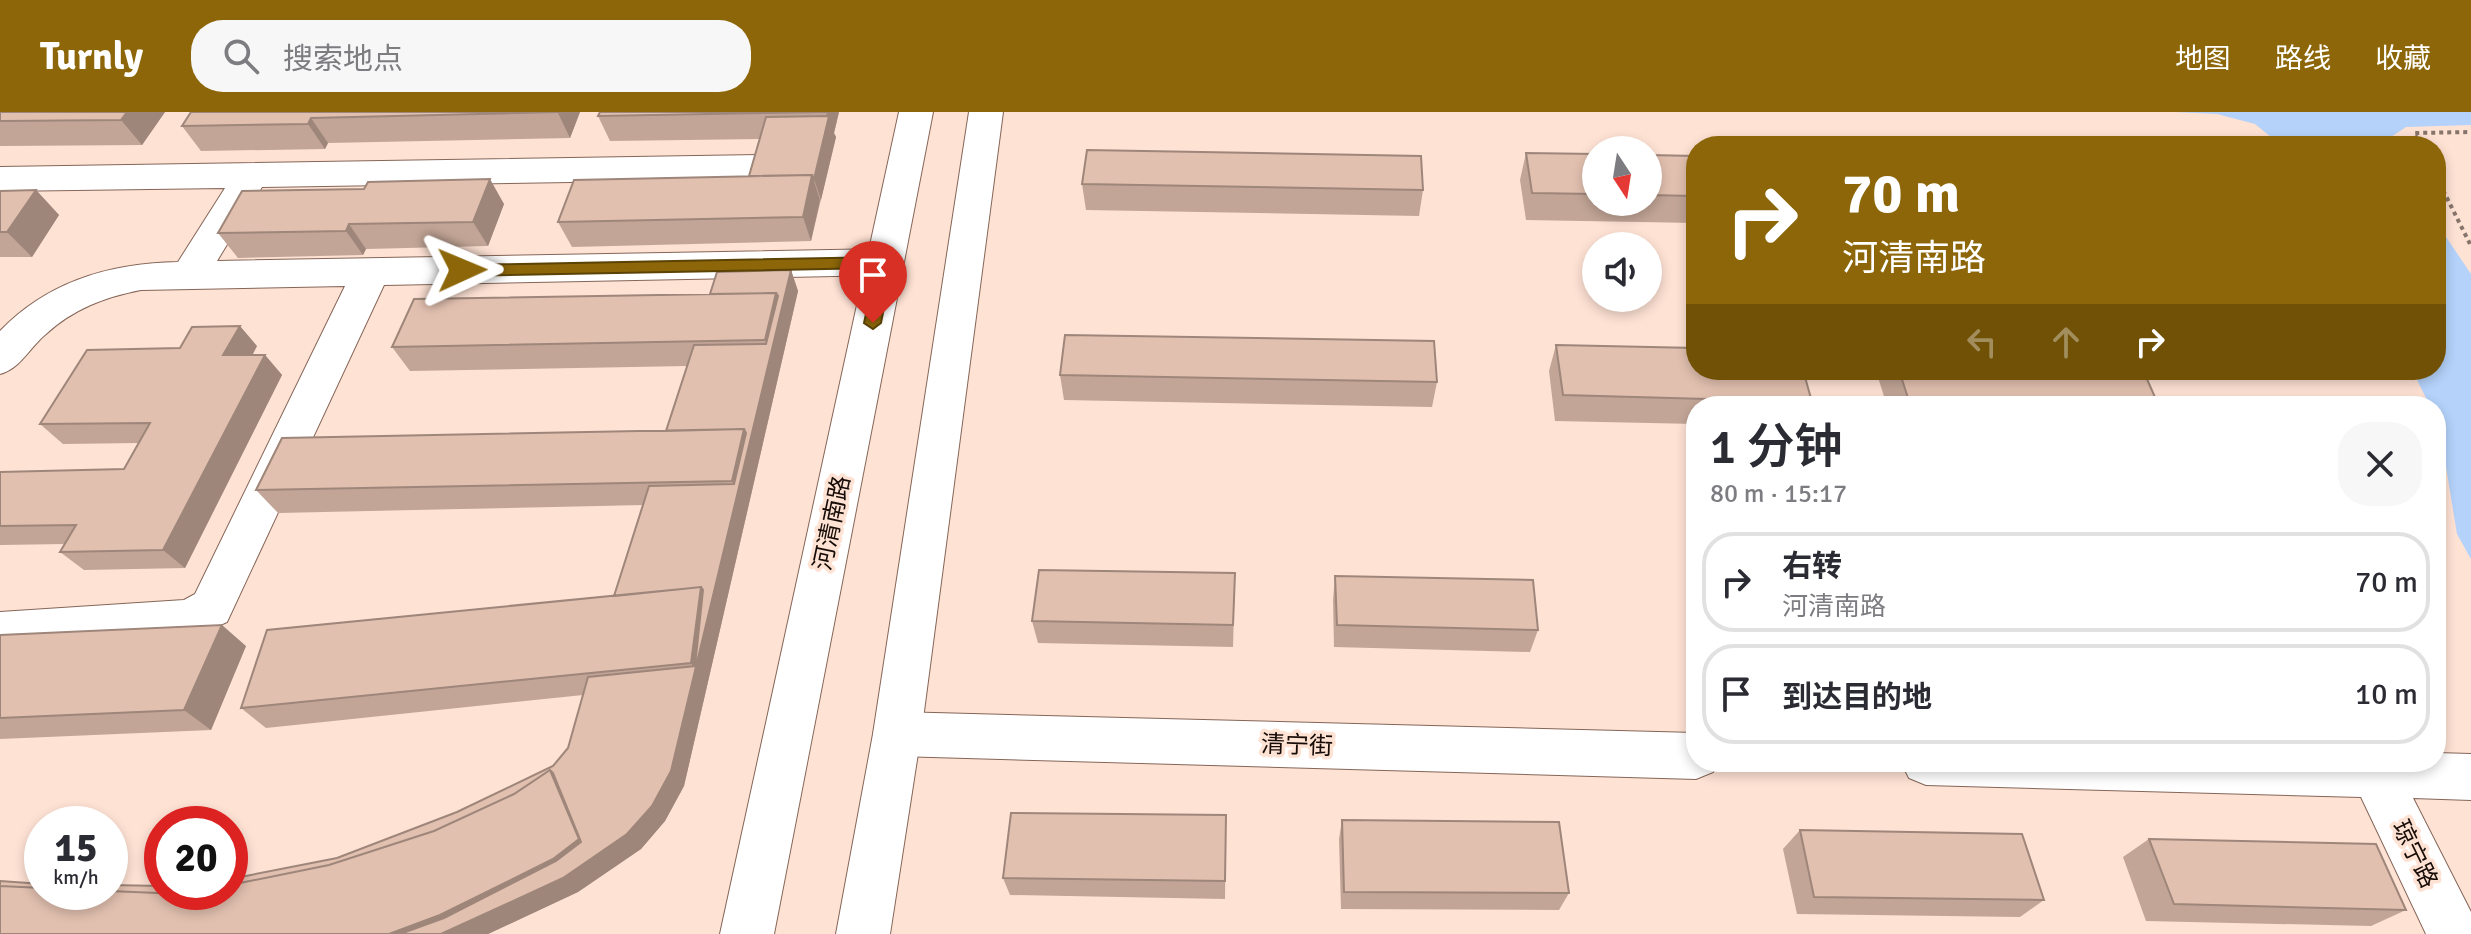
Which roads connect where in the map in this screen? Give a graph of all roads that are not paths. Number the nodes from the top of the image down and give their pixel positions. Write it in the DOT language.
graph roads {
  1 [pos="916,112"];
  2 [pos="986,112"];
  3 [pos="759,167"];
  4 [pos="251,175"];
  5 [pos="0,179"];
  6 [pos="885,262"];
  7 [pos="371,272"];
  8 [pos="189,275"];
  9 [pos="16,320"];
  10 [pos="0,359"];
  11 [pos="0,632"];
  12 [pos="897,734"];
  13 [pos="1686,756"];
  14 [pos="2300,772"];
  15 [pos="2375,774"];
  16 [pos="2471,777"];
  17 [pos="747,934"];
  18 [pos="863,934"];
  19 [pos="2454,934"];
  1 -- 6 [label="main road, 河清南路"];
  2 -- 12 [label="main road"];
  3 -- 4 [label="main road"];
  4 -- 5 [label="main road"];
  4 -- 8 [label="main road"];
  6 -- 7 [label="main road"];
  6 -- 17 [label="main road, 河清南路"];
  7 -- 8 [label="main road"];
  7 -- 11 [label="main road"];
  8 -- 9 [label="main road"];
  9 -- 10 [label="main road"];
  12 -- 13 [label="main road, 清宁街"];
  12 -- 18 [label="main road"];
  14 -- 15 [label="main road"];
  15 -- 16 [label="main road"];
  15 -- 19 [label="main road, 琼宁路"];
}
